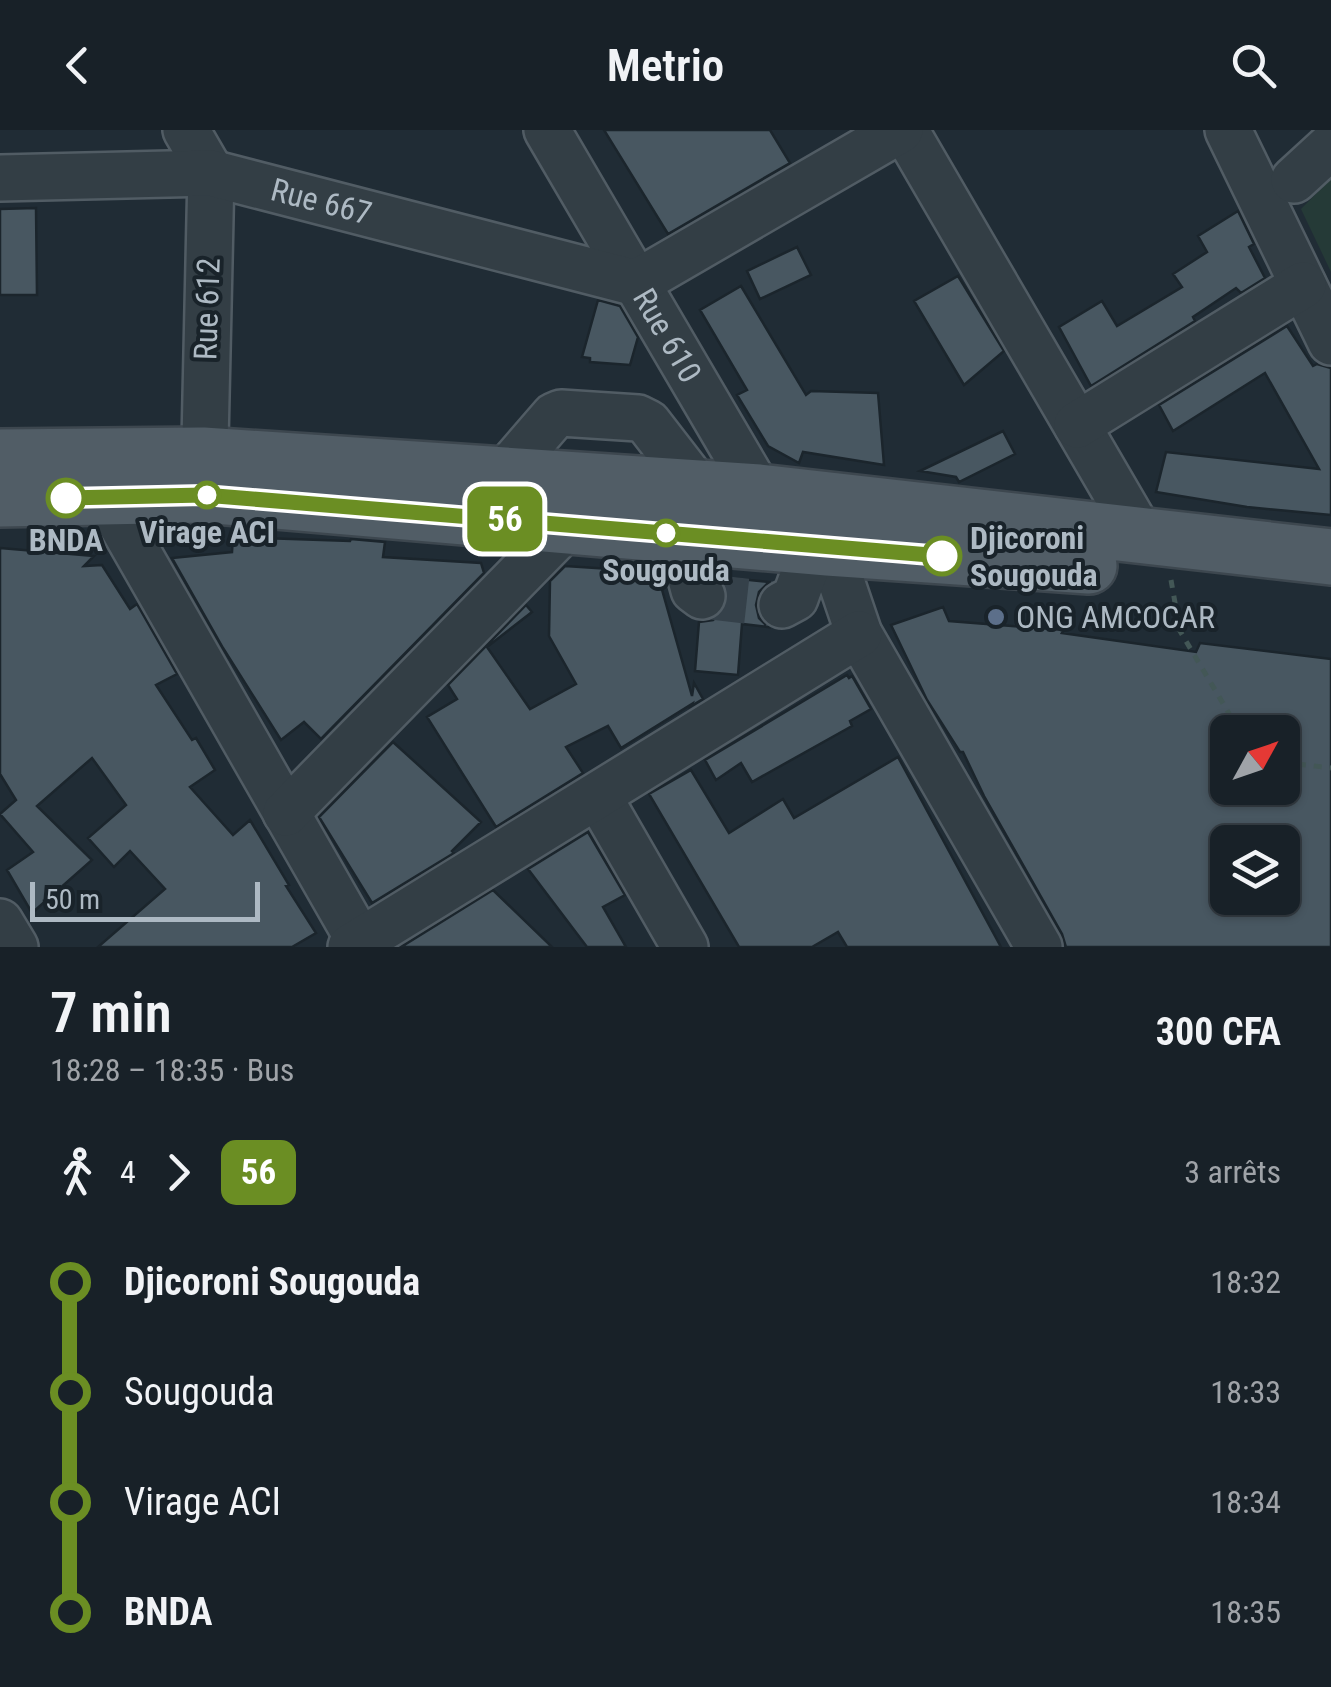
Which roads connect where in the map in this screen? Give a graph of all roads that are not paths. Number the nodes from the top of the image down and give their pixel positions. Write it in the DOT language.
graph roads {
  1 [pos="186,130"];
  2 [pos="547,130"];
  3 [pos="902,130"];
  4 [pos="1228,130"];
  5 [pos="1331,146"];
  6 [pos="212,173"];
  7 [pos="0,178"];
  8 [pos="1294,180"];
  9 [pos="636,282"];
  10 [pos="1303,284"];
  11 [pos="1331,342"];
  12 [pos="1077,424"];
  13 [pos="0,457"];
  14 [pos="204,475"];
  15 [pos="503,475"];
  16 [pos="109,477"];
  17 [pos="759,492"];
  18 [pos="0,499"];
  19 [pos="577,502"];
  20 [pos="689,512"];
  21 [pos="809,534"];
  22 [pos="1156,554"];
  23 [pos="1331,557"];
  24 [pos="1331,591"];
  25 [pos="702,596"];
  26 [pos="782,606"];
  27 [pos="859,634"];
  28 [pos="598,796"];
  29 [pos="286,813"];
  30 [pos="0,922"];
  31 [pos="358,945"];
  32 [pos="14,947"];
  33 [pos="685,947"];
  34 [pos="1039,947"];
  1 -- 6 [label="street"];
  2 -- 9 [label="street, Rue 610"];
  3 -- 9 [label="street"];
  3 -- 12 [label="street"];
  4 -- 10 [label="street"];
  5 -- 8 [label="street"];
  6 -- 7 [label="street, Rue 667"];
  6 -- 9 [label="street, Rue 667"];
  6 -- 14 [label="street, Rue 612"];
  9 -- 17 [label="street, Rue 610"];
  10 -- 11 [label="street"];
  10 -- 12 [label="street"];
  12 -- 22 [label="street"];
  13 -- 16 [label="main road"];
  14 -- 15 [label="main road"];
  14 -- 16 [label="main road"];
  14 -- 19 [label="main road"];
  15 -- 19 [label="main road"];
  15 -- 20 [label="street"];
  16 -- 18 [label="main road"];
  16 -- 29 [label="street"];
  17 -- 20 [label="main road"];
  17 -- 21 [label="main road"];
  19 -- 20 [label="main road"];
  19 -- 29 [label="street"];
  20 -- 21 [label="main road"];
  20 -- 25 [label="street"];
  21 -- 22 [label="main road"];
  21 -- 26 [label="street"];
  21 -- 27 [label="street"];
  22 -- 23 [label="main road"];
  22 -- 24 [label="main road"];
  27 -- 28 [label="street"];
  27 -- 34 [label="street"];
  28 -- 31 [label="street"];
  28 -- 33 [label="street"];
  29 -- 31 [label="street"];
  30 -- 32 [label="street"];
}
